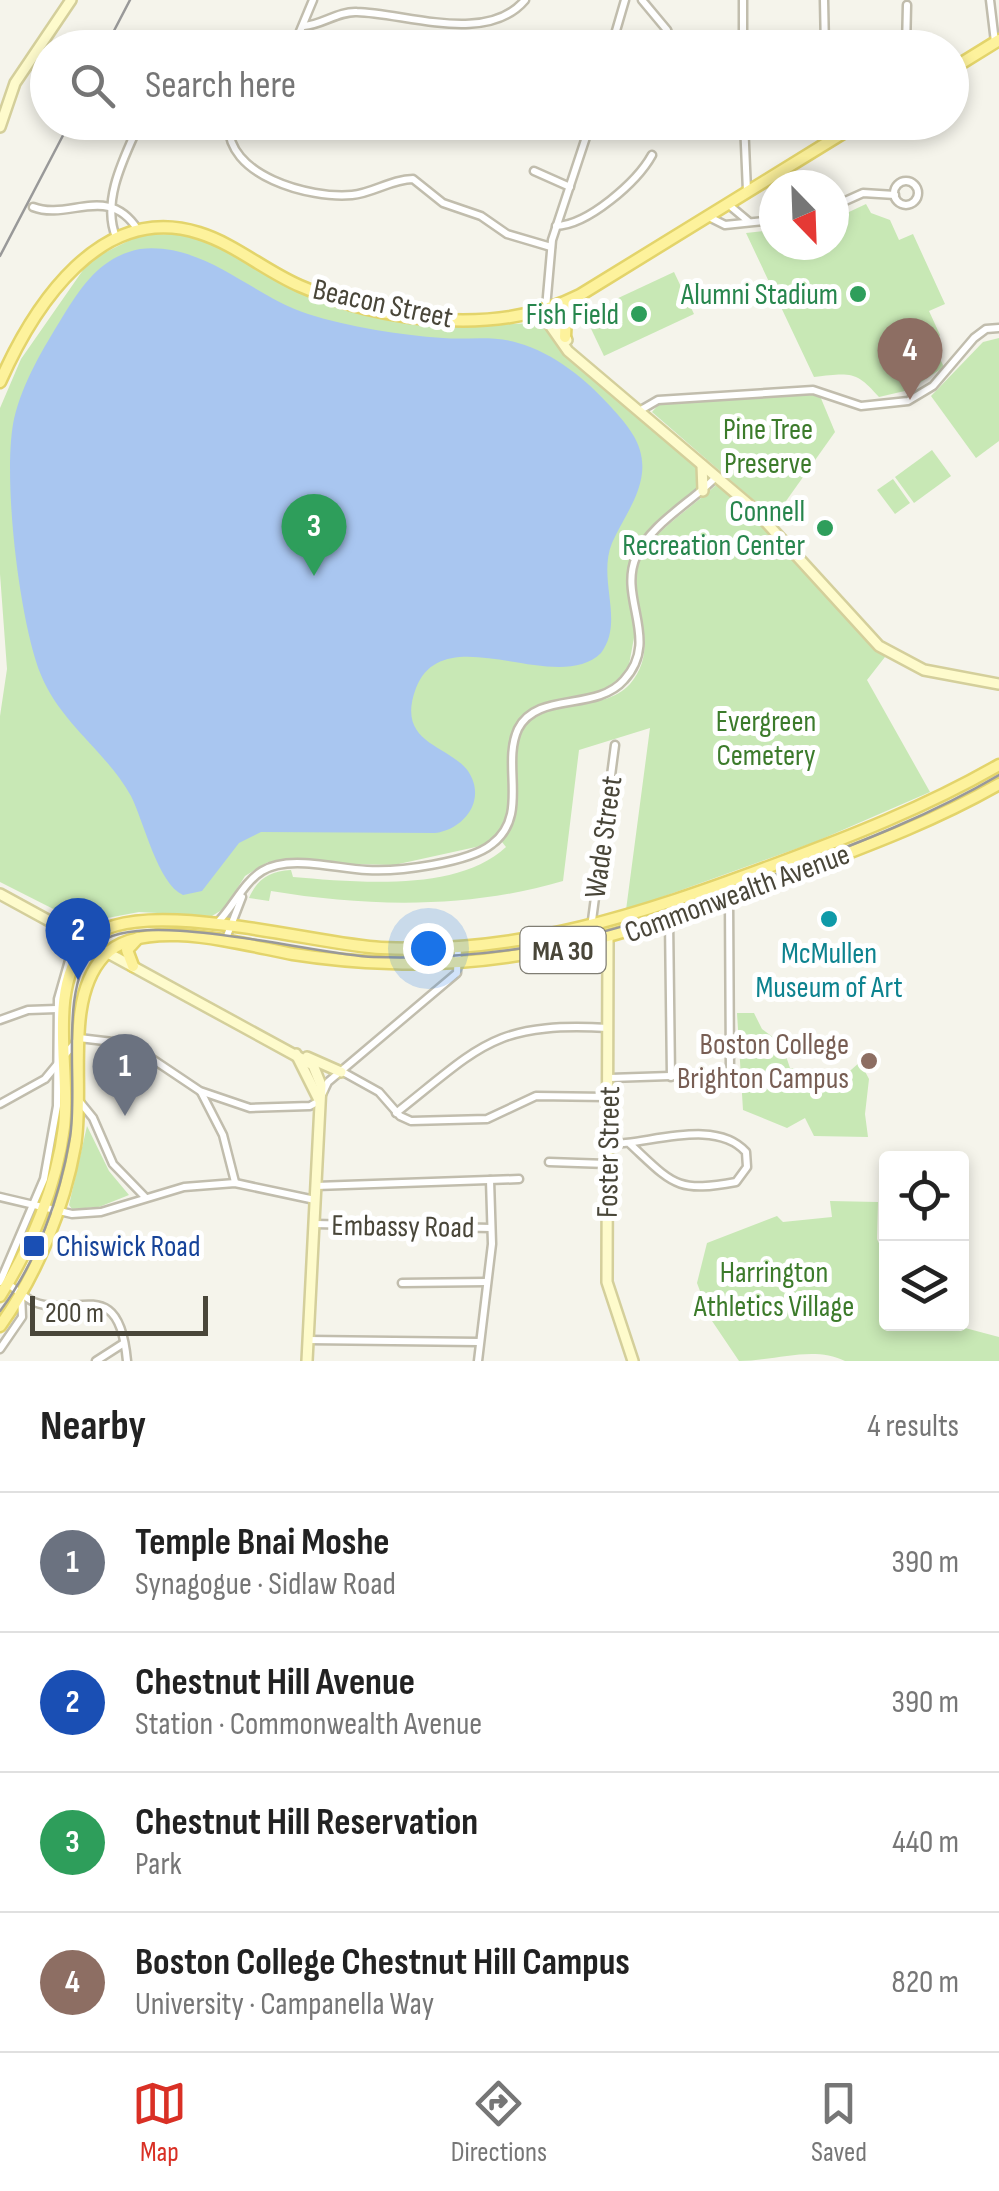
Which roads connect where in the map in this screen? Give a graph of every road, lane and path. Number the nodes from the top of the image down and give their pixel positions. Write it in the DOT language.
graph roads {
  1 [pos="71,0"];
  2 [pos="313,0"];
  3 [pos="525,0"];
  4 [pos="625,0"];
  5 [pos="642,0"];
  6 [pos="743,0"];
  7 [pos="824,0"];
  8 [pos="990,0"];
  9 [pos="908,6"];
  10 [pos="304,26"];
  11 [pos="51,30"];
  12 [pos="302,30"];
  13 [pos="617,30"];
  14 [pos="667,30"];
  15 [pos="743,30"];
  16 [pos="825,30"];
  17 [pos="907,30"];
  18 [pos="997,41"];
  19 [pos="969,59"];
  20 [pos="30,61"];
  21 [pos="0,127"];
  22 [pos="132,140"];
  23 [pos="232,140"];
  24 [pos="586,140"];
  25 [pos="744,140"];
  26 [pos="831,141"];
  27 [pos="652,155"];
  28 [pos="534,170"];
  29 [pos="570,187"];
  30 [pos="749,192"];
  31 [pos="895,195"];
  32 [pos="849,199"];
  33 [pos="729,204"];
  34 [pos="34,208"];
  35 [pos="112,209"];
  36 [pos="709,217"];
  37 [pos="759,221"];
  38 [pos="750,222"];
  39 [pos="556,226"];
  40 [pos="138,230"];
  41 [pos="116,237"];
  42 [pos="550,247"];
  43 [pos="580,294"];
  44 [pos="545,310"];
  45 [pos="999,328"];
  46 [pos="565,337"];
  47 [pos="578,360"];
  48 [pos="0,382"];
  49 [pos="639,410"];
  50 [pos="701,462"];
  51 [pos="717,476"];
  52 [pos="702,491"];
  53 [pos="998,682"];
  54 [pos="615,746"];
  55 [pos="999,765"];
  56 [pos="999,784"];
  57 [pos="0,894"];
  58 [pos="694,895"];
  59 [pos="242,896"];
  60 [pos="729,898"];
  61 [pos="700,909"];
  62 [pos="669,920"];
  63 [pos="215,925"];
  64 [pos="232,928"];
  65 [pos="591,928"];
  66 [pos="140,937"];
  67 [pos="608,939"];
  68 [pos="88,940"];
  69 [pos="225,942"];
  70 [pos="458,948"];
  71 [pos="108,952"];
  72 [pos="460,963"];
  73 [pos="132,966"];
  74 [pos="57,1009"];
  75 [pos="0,1020"];
  76 [pos="610,1028"];
  77 [pos="79,1038"];
  78 [pos="298,1054"];
  79 [pos="66,1055"];
  80 [pos="58,1066"];
  81 [pos="341,1072"];
  82 [pos="610,1078"];
  83 [pos="671,1078"];
  84 [pos="200,1091"];
  85 [pos="610,1097"];
  86 [pos="319,1100"];
  87 [pos="80,1102"];
  88 [pos="0,1104"];
  89 [pos="396,1112"];
  90 [pos="609,1144"];
  91 [pos="630,1144"];
  92 [pos="548,1162"];
  93 [pos="608,1164"];
  94 [pos="519,1179"];
  95 [pos="490,1180"];
  96 [pos="235,1183"];
  97 [pos="316,1186"];
  98 [pos="0,1197"];
  99 [pos="145,1197"];
  100 [pos="315,1200"];
  101 [pos="38,1208"];
  102 [pos="56,1213"];
  103 [pos="315,1224"];
  104 [pos="491,1228"];
  105 [pos="2,1281"];
  106 [pos="486,1282"];
  107 [pos="402,1284"];
  108 [pos="21,1293"];
  109 [pos="0,1296"];
  110 [pos="0,1326"];
  111 [pos="308,1340"];
  112 [pos="124,1342"];
  113 [pos="478,1342"];
  114 [pos="0,1350"];
  115 [pos="96,1361"];
  116 [pos="127,1361"];
  117 [pos="307,1361"];
  118 [pos="478,1361"];
  119 [pos="633,1361"];
  1 -- 11 [label="main road"];
  2 -- 10 [label="street"];
  3 -- 10 [label="street"];
  4 -- 13 [label="street"];
  5 -- 14 [label="street"];
  6 -- 15 [label="street"];
  7 -- 16 [label="street"];
  8 -- 18 [label="street"];
  9 -- 17 [label="street"];
  10 -- 12 [label="street"];
  18 -- 19 [label="main road"];
  20 -- 21 [label="main road"];
  22 -- 35 [label="street"];
  23 -- 42 [label="street"];
  24 -- 29 [label="street"];
  25 -- 30 [label="street"];
  26 -- 30 [label="main road, Beacon Street"];
  27 -- 39 [label="street"];
  28 -- 29 [label="street"];
  29 -- 39 [label="street"];
  30 -- 33 [label="main road, Beacon Street"];
  31 -- 32 [label="street"];
  33 -- 36 [label="main road, Beacon Street"];
  33 -- 38 [label="street"];
  34 -- 35 [label="street"];
  35 -- 40 [label="street"];
  35 -- 41 [label="street"];
  36 -- 38 [label="street"];
  36 -- 43 [label="main road, Beacon Street"];
  37 -- 38 [label="street"];
  39 -- 42 [label="street"];
  40 -- 41 [label="main road, Beacon Street"];
  40 -- 44 [label="main road, Beacon Street"];
  41 -- 48 [label="main road, Beacon Street"];
  42 -- 44 [label="street"];
  43 -- 44 [label="main road, Beacon Street"];
  43 -- 46 [label="main road"];
  44 -- 46 [label="main road"];
  44 -- 47 [label="main road"];
  45 -- 49 [label="street"];
  46 -- 47 [label="main road"];
  47 -- 49 [label="main road"];
  49 -- 50 [label="main road"];
  50 -- 51 [label="main road"];
  50 -- 52 [label="main road"];
  51 -- 52 [label="street"];
  51 -- 53 [label="main road"];
  52 -- 59 [label="street"];
  54 -- 65 [label="street, Wade Street"];
  55 -- 58 [label="main road, Commonwealth Avenue / MA 30"];
  56 -- 60 [label="main road, Commonwealth Avenue / MA 30"];
  57 -- 68 [label="main road"];
  58 -- 61 [label="main road"];
  58 -- 65 [label="main road, Commonwealth Avenue / MA 30"];
  59 -- 63 [label="street"];
  59 -- 64 [label="street"];
  60 -- 61 [label="main road, Commonwealth Avenue / MA 30"];
  60 -- 83 [label="street"];
  61 -- 62 [label="main road, Commonwealth Avenue / MA 30"];
  62 -- 67 [label="main road, Commonwealth Avenue / MA 30"];
  62 -- 83 [label="street"];
  63 -- 64 [label="main road, Commonwealth Avenue / MA 30"];
  63 -- 68 [label="main road, Commonwealth Avenue / MA 30"];
  64 -- 69 [label="street"];
  64 -- 70 [label="main road, Commonwealth Avenue / MA 30"];
  65 -- 70 [label="main road, Commonwealth Avenue / MA 30"];
  66 -- 69 [label="main road, Commonwealth Avenue / MA 30"];
  66 -- 71 [label="main road, Commonwealth Avenue / MA 30"];
  66 -- 73 [label="main road"];
  67 -- 72 [label="main road, Commonwealth Avenue / MA 30"];
  67 -- 76 [label="main road, Foster Street"];
  68 -- 71 [label="main road"];
  68 -- 74 [label="street"];
  68 -- 79 [label="main road"];
  69 -- 72 [label="main road, Commonwealth Avenue / MA 30"];
  70 -- 72 [label="street"];
  71 -- 73 [label="main road"];
  71 -- 77 [label="main road"];
  72 -- 81 [label="street"];
  73 -- 78 [label="main road"];
  74 -- 75 [label="street"];
  74 -- 80 [label="street"];
  76 -- 82 [label="main road, Foster Street"];
  76 -- 89 [label="street"];
  77 -- 79 [label="street"];
  77 -- 84 [label="street"];
  77 -- 87 [label="main road"];
  78 -- 81 [label="main road"];
  78 -- 86 [label="main road"];
  79 -- 80 [label="street"];
  79 -- 101 [label="main road"];
  80 -- 88 [label="street"];
  80 -- 101 [label="street"];
  81 -- 86 [label="street"];
  81 -- 89 [label="street"];
  82 -- 83 [label="street"];
  82 -- 85 [label="main road, Foster Street"];
  84 -- 86 [label="street"];
  84 -- 96 [label="street"];
  85 -- 89 [label="street"];
  85 -- 90 [label="main road, Foster Street"];
  86 -- 97 [label="main road"];
  87 -- 99 [label="street"];
  87 -- 102 [label="main road"];
  90 -- 91 [label="street"];
  90 -- 93 [label="main road, Foster Street"];
  91 -- 91 [label="street"];
  92 -- 93 [label="street"];
  93 -- 119 [label="main road, Foster Street"];
  94 -- 95 [label="street"];
  95 -- 97 [label="street"];
  95 -- 104 [label="street"];
  96 -- 99 [label="street"];
  96 -- 100 [label="street"];
  97 -- 100 [label="main road"];
  98 -- 101 [label="street"];
  99 -- 102 [label="street"];
  100 -- 103 [label="main road"];
  101 -- 102 [label="street"];
  101 -- 105 [label="main road"];
  102 -- 108 [label="main road"];
  103 -- 104 [label="street, Embassy Road"];
  103 -- 111 [label="main road"];
  104 -- 106 [label="street"];
  105 -- 108 [label="street"];
  105 -- 109 [label="main road"];
  106 -- 107 [label="street"];
  106 -- 113 [label="street"];
  108 -- 110 [label="main road"];
  108 -- 112 [label="street"];
  108 -- 114 [label="street"];
  111 -- 113 [label="street"];
  111 -- 117 [label="main road"];
  112 -- 115 [label="street"];
  112 -- 116 [label="street"];
  113 -- 118 [label="street"];
}
